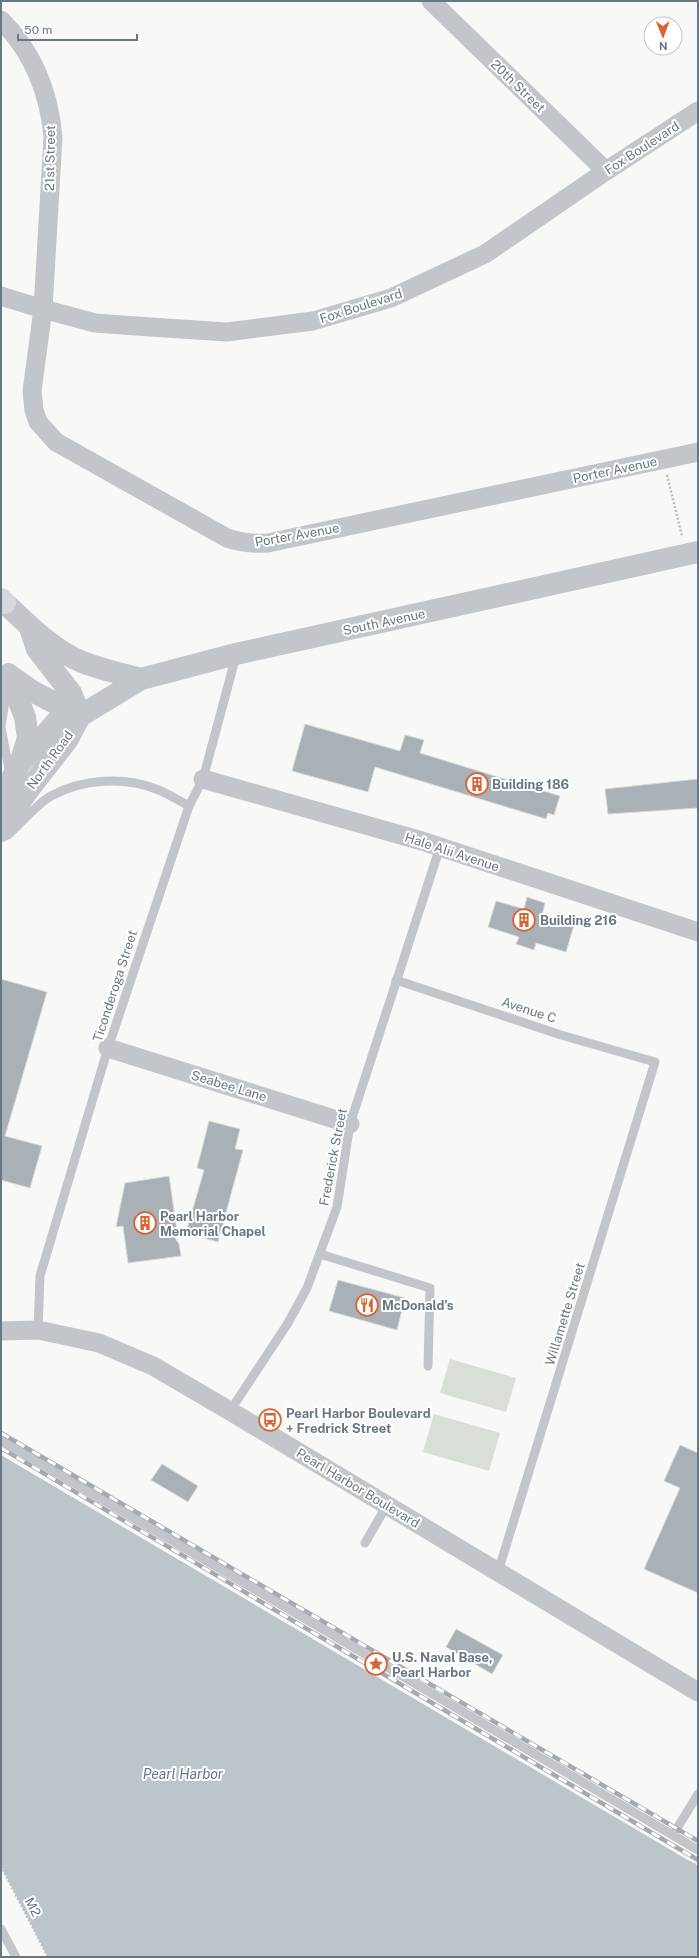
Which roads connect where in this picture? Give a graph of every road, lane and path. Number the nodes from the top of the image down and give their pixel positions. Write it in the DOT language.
graph roads {
  1 [pos="431,1"];
  2 [pos="1,20"];
  3 [pos="698,111"];
  4 [pos="606,171"];
  5 [pos="1,296"];
  6 [pos="43,309"];
  7 [pos="698,452"];
  8 [pos="663,460"];
  9 [pos="694,553"];
  10 [pos="2,602"];
  11 [pos="30,627"];
  12 [pos="236,654"];
  13 [pos="5,672"];
  14 [pos="141,679"];
  15 [pos="80,716"];
  16 [pos="15,772"];
  17 [pos="203,778"];
  18 [pos="189,806"];
  19 [pos="1,809"];
  20 [pos="1,831"];
  21 [pos="1,842"];
  22 [pos="440,847"];
  23 [pos="698,932"];
  24 [pos="396,980"];
  25 [pos="108,1048"];
  26 [pos="655,1062"];
  27 [pos="350,1124"];
  28 [pos="320,1254"];
  29 [pos="38,1330"];
  30 [pos="1,1331"];
  31 [pos="428,1366"];
  32 [pos="230,1411"];
  33 [pos="1,1440"];
  34 [pos="387,1505"];
  35 [pos="365,1543"];
  36 [pos="498,1572"];
  37 [pos="698,1692"];
  38 [pos="698,1794"];
  39 [pos="672,1836"];
  40 [pos="698,1850"];
  41 [pos="1,1866"];
  42 [pos="1,1929"];
  43 [pos="16,1957"];
  44 [pos="48,1957"];
  1 -- 4 [label="street, 20th Street"];
  2 -- 6 [label="street, 21st Street"];
  3 -- 4 [label="street, Fox Boulevard"];
  4 -- 6 [label="street, Fox Boulevard"];
  5 -- 6 [label="street, Fox Boulevard"];
  6 -- 8 [label="street, Porter Avenue"];
  7 -- 8 [label="street, Porter Avenue"];
  8 -- 9 [label="path"];
  9 -- 12 [label="street, South Avenue"];
  10 -- 11 [label="street"];
  11 -- 14 [label="street"];
  11 -- 15 [label="street"];
  12 -- 14 [label="street, South Avenue"];
  12 -- 17 [label="lane, Ticonderoga Street"];
  13 -- 15 [label="street"];
  13 -- 16 [label="street"];
  14 -- 15 [label="street, South Avenue"];
  15 -- 16 [label="street, North Road"];
  15 -- 20 [label="street, North Road"];
  16 -- 19 [label="street, North Road"];
  17 -- 18 [label="lane, Ticonderoga Street"];
  17 -- 22 [label="street, Hale Alii Avenue"];
  18 -- 21 [label="lane"];
  18 -- 25 [label="lane, Ticonderoga Street"];
  22 -- 23 [label="street, Hale Alii Avenue"];
  22 -- 24 [label="lane, Frederick Street"];
  24 -- 26 [label="lane, Avenue C"];
  24 -- 27 [label="lane, Frederick Street"];
  25 -- 27 [label="street, Seabee Lane"];
  25 -- 29 [label="lane, Ticonderoga Street"];
  26 -- 36 [label="lane, Willamette Street"];
  27 -- 28 [label="lane, Frederick Street"];
  28 -- 31 [label="lane"];
  28 -- 32 [label="lane, Frederick Street"];
  29 -- 30 [label="street, Pearl Harbor Boulevard"];
  29 -- 32 [label="street, Pearl Harbor Boulevard"];
  32 -- 34 [label="street, Pearl Harbor Boulevard"];
  33 -- 39 [label="lane"];
  34 -- 35 [label="lane"];
  34 -- 36 [label="street, Pearl Harbor Boulevard"];
  36 -- 37 [label="street, Pearl Harbor Boulevard"];
  38 -- 39 [label="lane"];
  39 -- 40 [label="lane"];
  41 -- 44 [label="path, M2"];
  42 -- 43 [label="lane"];
}
